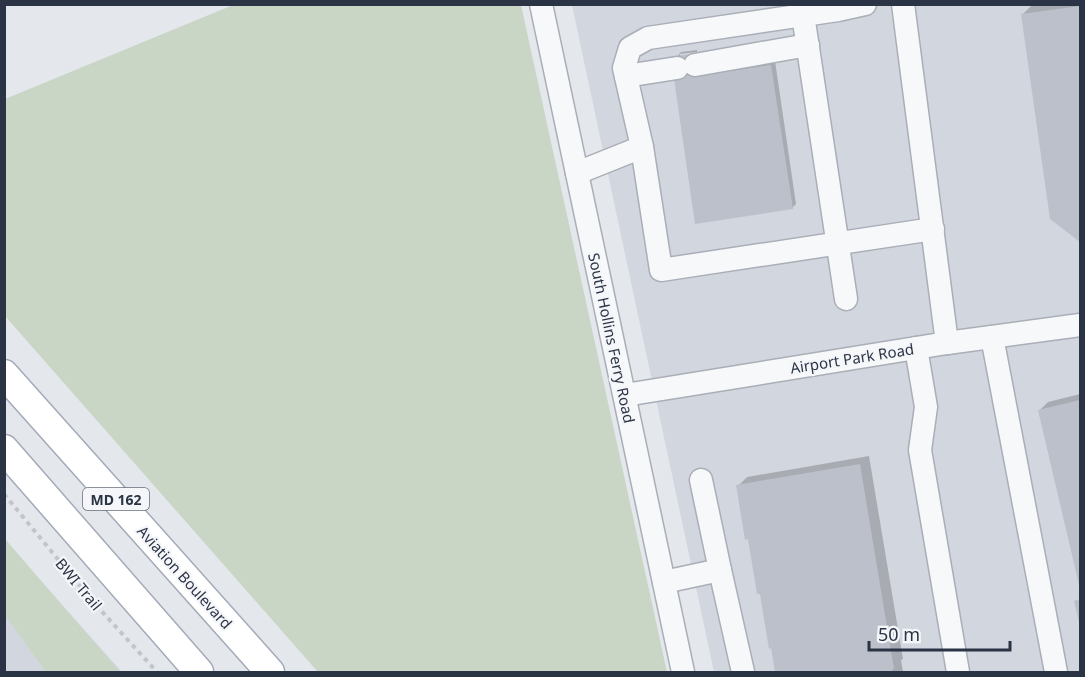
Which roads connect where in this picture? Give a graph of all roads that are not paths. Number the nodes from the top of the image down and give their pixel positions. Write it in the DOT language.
graph roads {
  1 [pos="541,4"];
  2 [pos="865,4"];
  3 [pos="903,4"];
  4 [pos="803,15"];
  5 [pos="808,45"];
  6 [pos="626,76"];
  7 [pos="642,147"];
  8 [pos="577,173"];
  9 [pos="933,229"];
  10 [pos="837,243"];
  11 [pos="846,299"];
  12 [pos="1080,325"];
  13 [pos="992,337"];
  14 [pos="947,343"];
  15 [pos="916,348"];
  16 [pos="4,374"];
  17 [pos="625,395"];
  18 [pos="4,449"];
  19 [pos="701,480"];
  20 [pos="720,570"];
  21 [pos="664,582"];
  22 [pos="152,618"];
  23 [pos="200,672"];
  24 [pos="216,672"];
  25 [pos="270,672"];
  26 [pos="683,672"];
  27 [pos="743,672"];
  28 [pos="958,672"];
  29 [pos="1056,672"];
  1 -- 8 [label="street, South Hollins Ferry Road"];
  2 -- 4 [label="street"];
  3 -- 9 [label="street"];
  4 -- 5 [label="street"];
  4 -- 6 [label="street"];
  5 -- 6 [label="street"];
  5 -- 10 [label="street"];
  6 -- 7 [label="street"];
  7 -- 8 [label="street"];
  7 -- 10 [label="street"];
  8 -- 17 [label="street, South Hollins Ferry Road"];
  9 -- 10 [label="street"];
  9 -- 14 [label="street"];
  10 -- 11 [label="street"];
  12 -- 13 [label="street, Airport Park Road"];
  13 -- 14 [label="street, Airport Park Road"];
  13 -- 29 [label="street"];
  14 -- 15 [label="street, Airport Park Road"];
  15 -- 17 [label="street, Airport Park Road"];
  15 -- 28 [label="street"];
  16 -- 25 [label="main road, Aviation Boulevard / MD 162"];
  17 -- 21 [label="street, South Hollins Ferry Road"];
  18 -- 22 [label="main road, MD 162"];
  19 -- 20 [label="street"];
  20 -- 21 [label="street"];
  20 -- 27 [label="street"];
  21 -- 26 [label="street, South Hollins Ferry Road"];
  22 -- 23 [label="main road, MD 162"];
  22 -- 24 [label="main road"];
}
